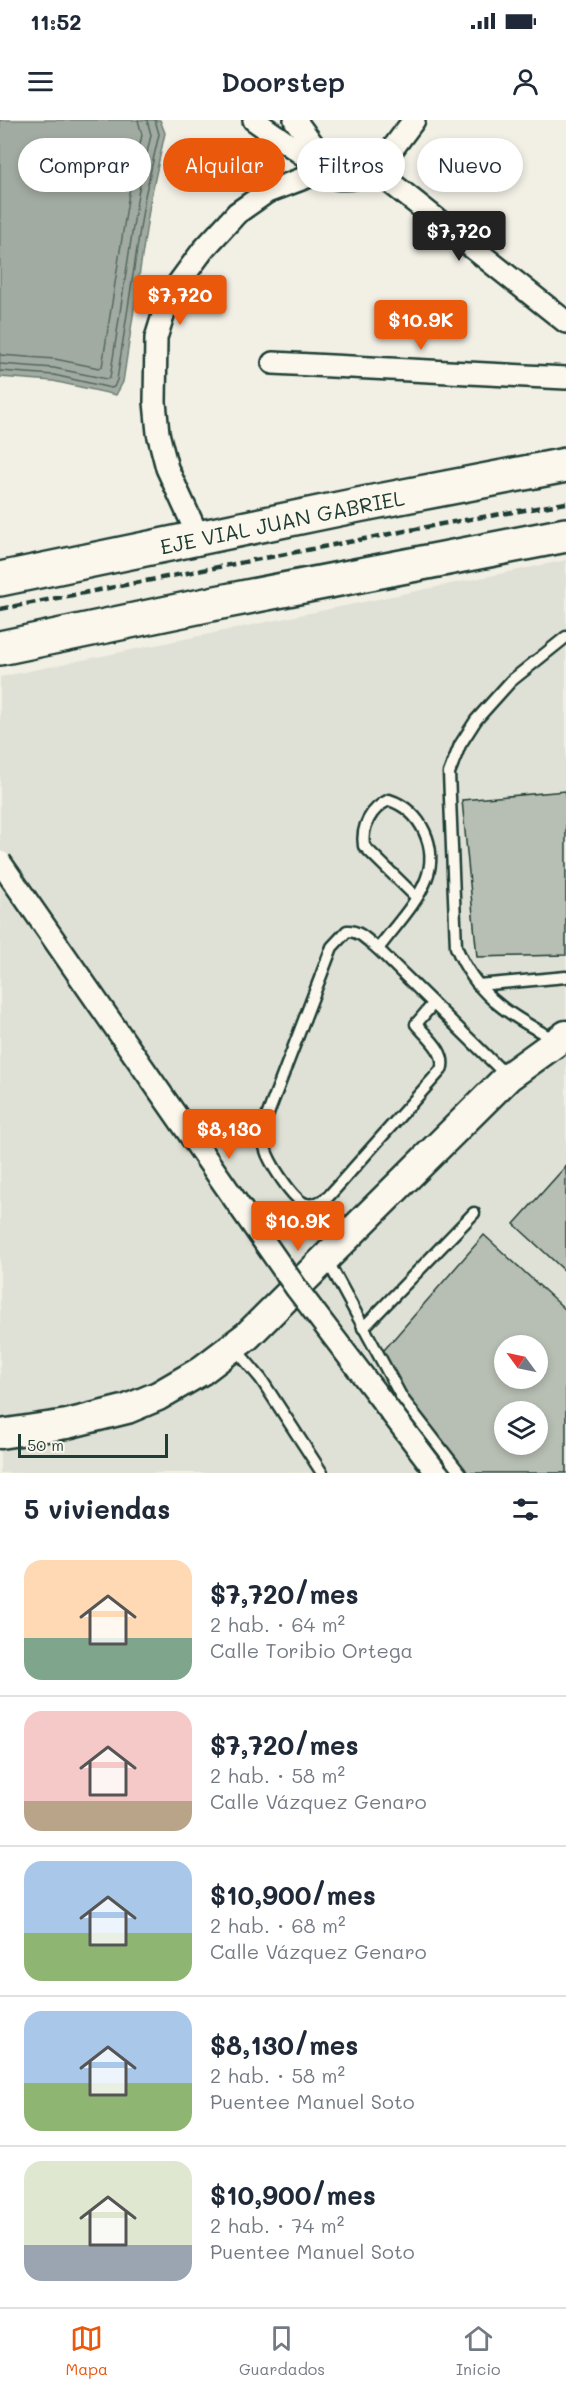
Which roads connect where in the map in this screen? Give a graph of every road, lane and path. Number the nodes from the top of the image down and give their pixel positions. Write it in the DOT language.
graph roads {
  1 [pos="254,120"];
  2 [pos="295,120"];
  3 [pos="414,120"];
  4 [pos="308,138"];
  5 [pos="401,138"];
  6 [pos="297,152"];
  7 [pos="297,181"];
  8 [pos="402,192"];
  9 [pos="566,322"];
  10 [pos="273,363"];
  11 [pos="566,378"];
  12 [pos="566,465"];
  13 [pos="566,536"];
  14 [pos="199,538"];
  15 [pos="0,579"];
  16 [pos="566,637"];
  17 [pos="0,648"];
  18 [pos="0,862"];
  19 [pos="416,897"];
  20 [pos="378,949"];
  21 [pos="566,977"];
  22 [pos="478,985"];
  23 [pos="433,1004"];
  24 [pos="561,1038"];
  25 [pos="508,1077"];
  26 [pos="474,1213"];
  27 [pos="326,1258"];
  28 [pos="363,1328"];
  29 [pos="233,1346"];
  30 [pos="0,1434"];
  31 [pos="322,1473"];
  32 [pos="437,1473"];
  33 [pos="460,1473"];
  1 -- 6 [label="street"];
  2 -- 4 [label="street"];
  3 -- 5 [label="street"];
  7 -- 14 [label="street"];
  8 -- 9 [label="street"];
  10 -- 11 [label="street"];
  12 -- 14 [label="main road, EJE VIAL JUAN GABRIEL"];
  13 -- 17 [label="main road"];
  14 -- 15 [label="main road, EJE VIAL JUAN GABRIEL"];
  16 -- 22 [label="lane"];
  18 -- 32 [label="street, bridge"];
  19 -- 19 [label="lane"];
  19 -- 20 [label="lane"];
  20 -- 23 [label="lane"];
  20 -- 23 [label="lane"];
  21 -- 22 [label="lane"];
  22 -- 24 [label="lane"];
  23 -- 25 [label="lane"];
  24 -- 25 [label="main road"];
  25 -- 27 [label="main road"];
  26 -- 28 [label="lane"];
  27 -- 28 [label="lane"];
  27 -- 29 [label="main road"];
  28 -- 33 [label="lane"];
  29 -- 30 [label="main road"];
  29 -- 31 [label="lane"];
}
